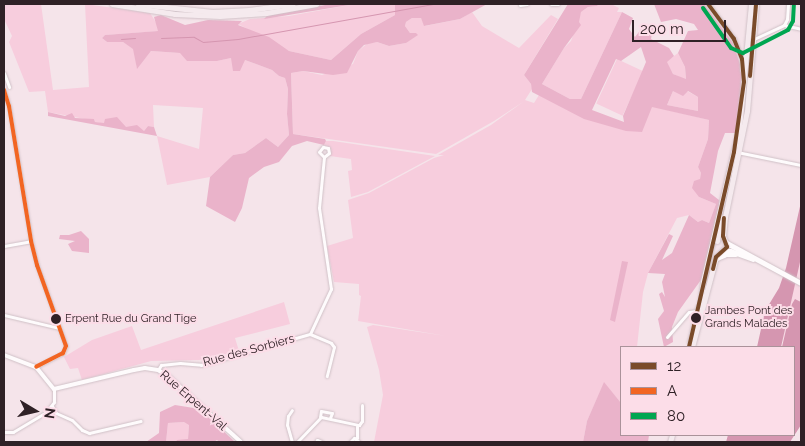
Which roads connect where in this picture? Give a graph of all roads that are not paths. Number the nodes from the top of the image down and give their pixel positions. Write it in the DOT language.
graph roads {
  1 [pos="112,4"];
  2 [pos="138,4"];
  3 [pos="293,4"];
  4 [pos="316,4"];
  5 [pos="527,4"];
  6 [pos="551,4"];
  7 [pos="558,4"];
  8 [pos="708,4"];
  9 [pos="751,4"];
  10 [pos="756,4"];
  11 [pos="788,4"];
  12 [pos="520,5"];
  13 [pos="784,25"];
  14 [pos="801,29"];
  15 [pos="754,39"];
  16 [pos="735,42"];
  17 [pos="748,45"];
  18 [pos="4,73"];
  19 [pos="744,82"];
  20 [pos="9,87"];
  21 [pos="4,90"];
  22 [pos="737,152"];
  23 [pos="324,157"];
  24 [pos="801,165"];
  25 [pos="725,189"];
  26 [pos="31,241"];
  27 [pos="726,242"];
  28 [pos="716,244"];
  29 [pos="4,246"];
  30 [pos="722,251"];
  31 [pos="744,256"];
  32 [pos="760,260"];
  33 [pos="714,261"];
  34 [pos="801,283"];
  35 [pos="700,302"];
  36 [pos="699,313"];
  37 [pos="4,315"];
  38 [pos="60,328"];
  39 [pos="310,334"];
  40 [pos="667,337"];
  41 [pos="691,346"];
  42 [pos="4,355"];
  43 [pos="36,367"];
  44 [pos="158,370"];
  45 [pos="327,376"];
  46 [pos="54,389"];
  47 [pos="362,405"];
  48 [pos="52,406"];
  49 [pos="292,410"];
  50 [pos="142,421"];
  51 [pos="356,426"];
  52 [pos="4,432"];
  53 [pos="358,440"];
  54 [pos="240,442"];
  55 [pos="292,442"];
  56 [pos="298,442"];
  57 [pos="316,442"];
  58 [pos="322,442"];
  59 [pos="350,442"];
  1 -- 4 [label="main road"];
  2 -- 3 [label="main road"];
  5 -- 12 [label="street"];
  6 -- 7 [label="street"];
  8 -- 16 [label="street"];
  9 -- 17 [label="main road"];
  10 -- 15 [label="main road"];
  11 -- 13 [label="street"];
  13 -- 14 [label="street"];
  13 -- 15 [label="street"];
  15 -- 17 [label="street"];
  15 -- 22 [label="main road"];
  16 -- 17 [label="street"];
  16 -- 19 [label="street"];
  17 -- 19 [label="main road"];
  18 -- 20 [label="street"];
  19 -- 22 [label="main road"];
  21 -- 26 [label="street"];
  22 -- 24 [label="street"];
  22 -- 25 [label="main road"];
  22 -- 27 [label="main road"];
  23 -- 39 [label="street, Rue des Sorbiers"];
  25 -- 28 [label="main road"];
  25 -- 35 [label="main road"];
  26 -- 29 [label="street"];
  26 -- 38 [label="street"];
  27 -- 28 [label="main road"];
  27 -- 30 [label="main road"];
  27 -- 32 [label="main road"];
  28 -- 30 [label="main road"];
  28 -- 35 [label="main road"];
  30 -- 31 [label="main road"];
  30 -- 33 [label="main road"];
  31 -- 32 [label="main road"];
  31 -- 33 [label="main road"];
  32 -- 34 [label="main road"];
  33 -- 36 [label="main road"];
  35 -- 36 [label="main road"];
  36 -- 40 [label="street"];
  36 -- 41 [label="main road"];
  37 -- 38 [label="street"];
  38 -- 43 [label="street"];
  39 -- 44 [label="street, Rue des Sorbiers"];
  39 -- 45 [label="street"];
  42 -- 43 [label="street"];
  43 -- 46 [label="street"];
  44 -- 46 [label="street, Rue Erpent-Val"];
  44 -- 54 [label="street, Rue Erpent-Val"];
  46 -- 48 [label="street"];
  47 -- 51 [label="street"];
  48 -- 50 [label="street"];
  48 -- 52 [label="street"];
  49 -- 55 [label="street"];
  51 -- 53 [label="street"];
  51 -- 56 [label="street"];
  53 -- 59 [label="street"];
  55 -- 56 [label="street"];
  57 -- 58 [label="street"];
}
